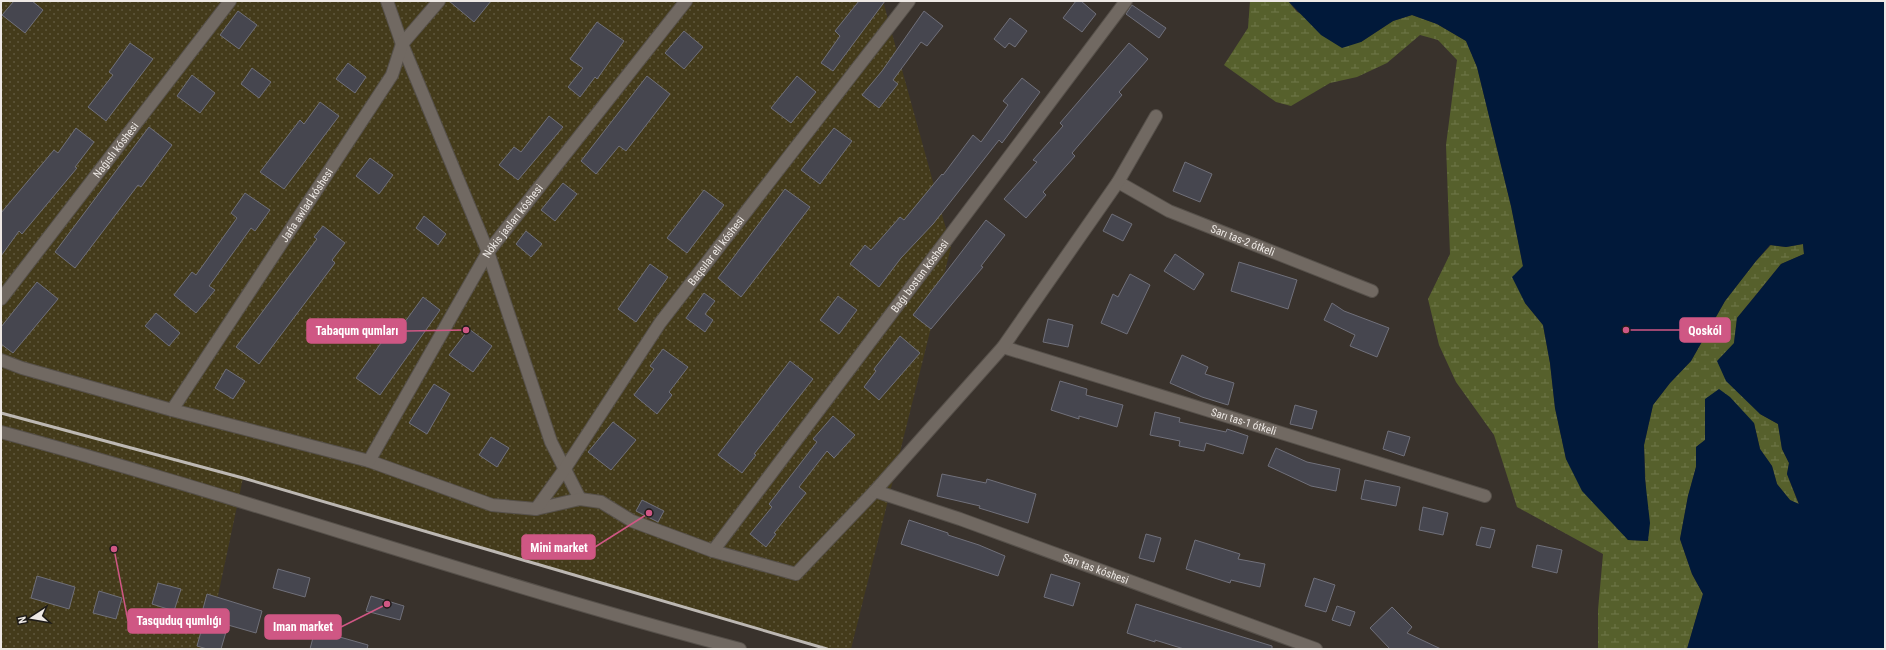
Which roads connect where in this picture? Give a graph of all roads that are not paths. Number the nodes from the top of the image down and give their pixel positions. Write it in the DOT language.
graph roads {
  1 [pos="230,1"];
  2 [pos="387,1"];
  3 [pos="439,1"];
  4 [pos="686,1"];
  5 [pos="909,1"];
  6 [pos="1126,1"];
  7 [pos="402,44"];
  8 [pos="1156,116"];
  9 [pos="1118,182"];
  10 [pos="488,252"];
  11 [pos="1372,291"];
  12 [pos="1,299"];
  13 [pos="1003,347"];
  14 [pos="1,360"];
  15 [pos="172,410"];
  16 [pos="1,432"];
  17 [pos="369,461"];
  18 [pos="564,470"];
  19 [pos="875,491"];
  20 [pos="1485,496"];
  21 [pos="580,499"];
  22 [pos="536,509"];
  23 [pos="713,551"];
  24 [pos="740,649"];
  25 [pos="1316,649"];
  1 -- 12 [label="street, Naǵıslı kóshesi"];
  2 -- 7 [label="street"];
  3 -- 7 [label="street, Jańa awlad kóshesi"];
  4 -- 10 [label="street, Nókis jasları kóshesi"];
  5 -- 18 [label="street, Baqsılar eli kóshesi"];
  6 -- 23 [label="street, Baǵı bostan kóshesi"];
  7 -- 10 [label="street"];
  7 -- 15 [label="street, Jańa awlad kóshesi"];
  8 -- 9 [label="street"];
  9 -- 11 [label="street, Sarı tas-2 ótkeli"];
  9 -- 13 [label="street"];
  10 -- 17 [label="street, Nókis jasları kóshesi"];
  10 -- 18 [label="street"];
  13 -- 19 [label="street"];
  13 -- 20 [label="street, Sarı tas-1 ótkeli"];
  14 -- 15 [label="street"];
  15 -- 17 [label="street"];
  16 -- 24 [label="street"];
  17 -- 22 [label="street"];
  18 -- 21 [label="street"];
  18 -- 22 [label="street, Baqsılar eli kóshesi"];
  19 -- 23 [label="street"];
  19 -- 25 [label="street, Sarı tas kóshesi"];
  21 -- 22 [label="street"];
  21 -- 23 [label="street"];
}
